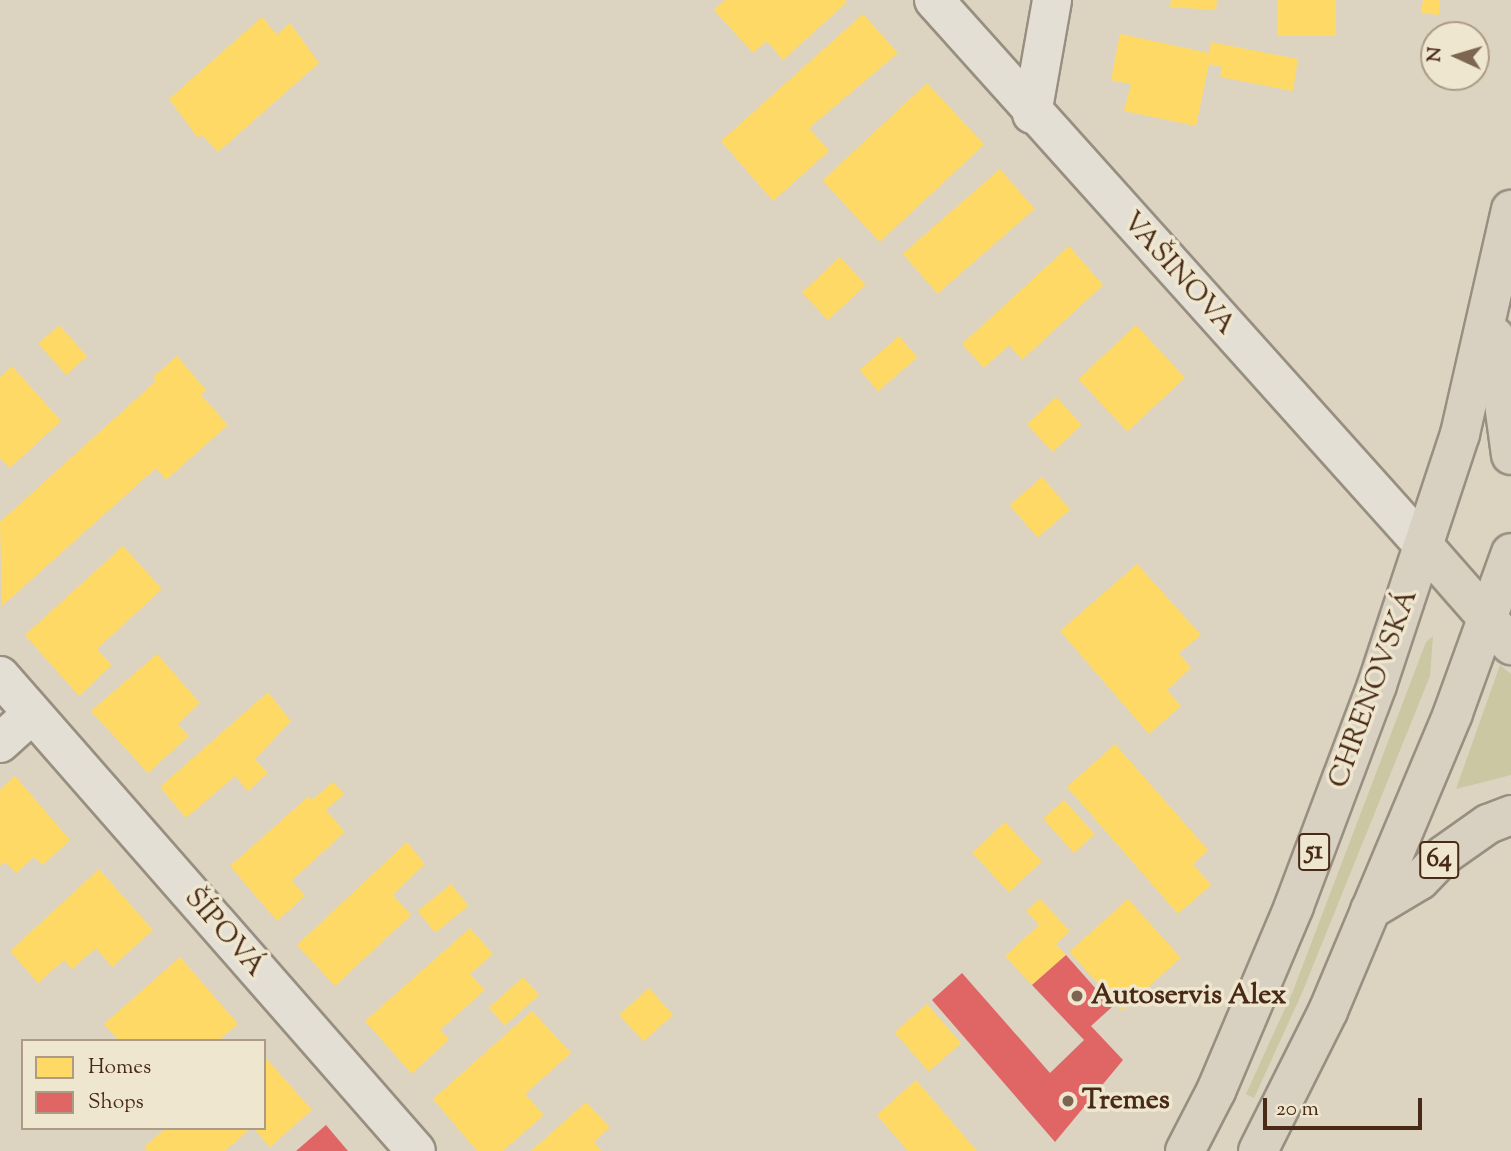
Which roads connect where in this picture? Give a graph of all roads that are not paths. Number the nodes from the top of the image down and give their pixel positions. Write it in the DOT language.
graph roads {
  1 [pos="934,0"];
  2 [pos="1052,0"];
  3 [pos="1032,114"];
  4 [pos="1511,209"];
  5 [pos="1493,303"];
  6 [pos="1511,455"];
  7 [pos="1424,546"];
  8 [pos="1511,553"];
  9 [pos="1499,633"];
  10 [pos="0,676"];
  11 [pos="32,714"];
  12 [pos="0,743"];
  13 [pos="1511,815"];
  14 [pos="1370,910"];
  15 [pos="416,1151"];
  16 [pos="1185,1151"];
  17 [pos="1258,1151"];
  1 -- 3 [label="street, VAŠINOVA"];
  2 -- 3 [label="street"];
  3 -- 7 [label="street, VAŠINOVA"];
  4 -- 5 [label="main road, CHRENOVSKÁ / 51"];
  5 -- 6 [label="main road"];
  5 -- 7 [label="main road, CHRENOVSKÁ / 51"];
  7 -- 9 [label="main road"];
  7 -- 16 [label="main road, CHRENOVSKÁ / 51"];
  8 -- 9 [label="main road"];
  9 -- 14 [label="main road"];
  10 -- 11 [label="street, ŠÍPOVÁ"];
  11 -- 12 [label="street"];
  11 -- 15 [label="street, ŠÍPOVÁ"];
  13 -- 14 [label="main road, 64"];
  14 -- 17 [label="main road"];
}
